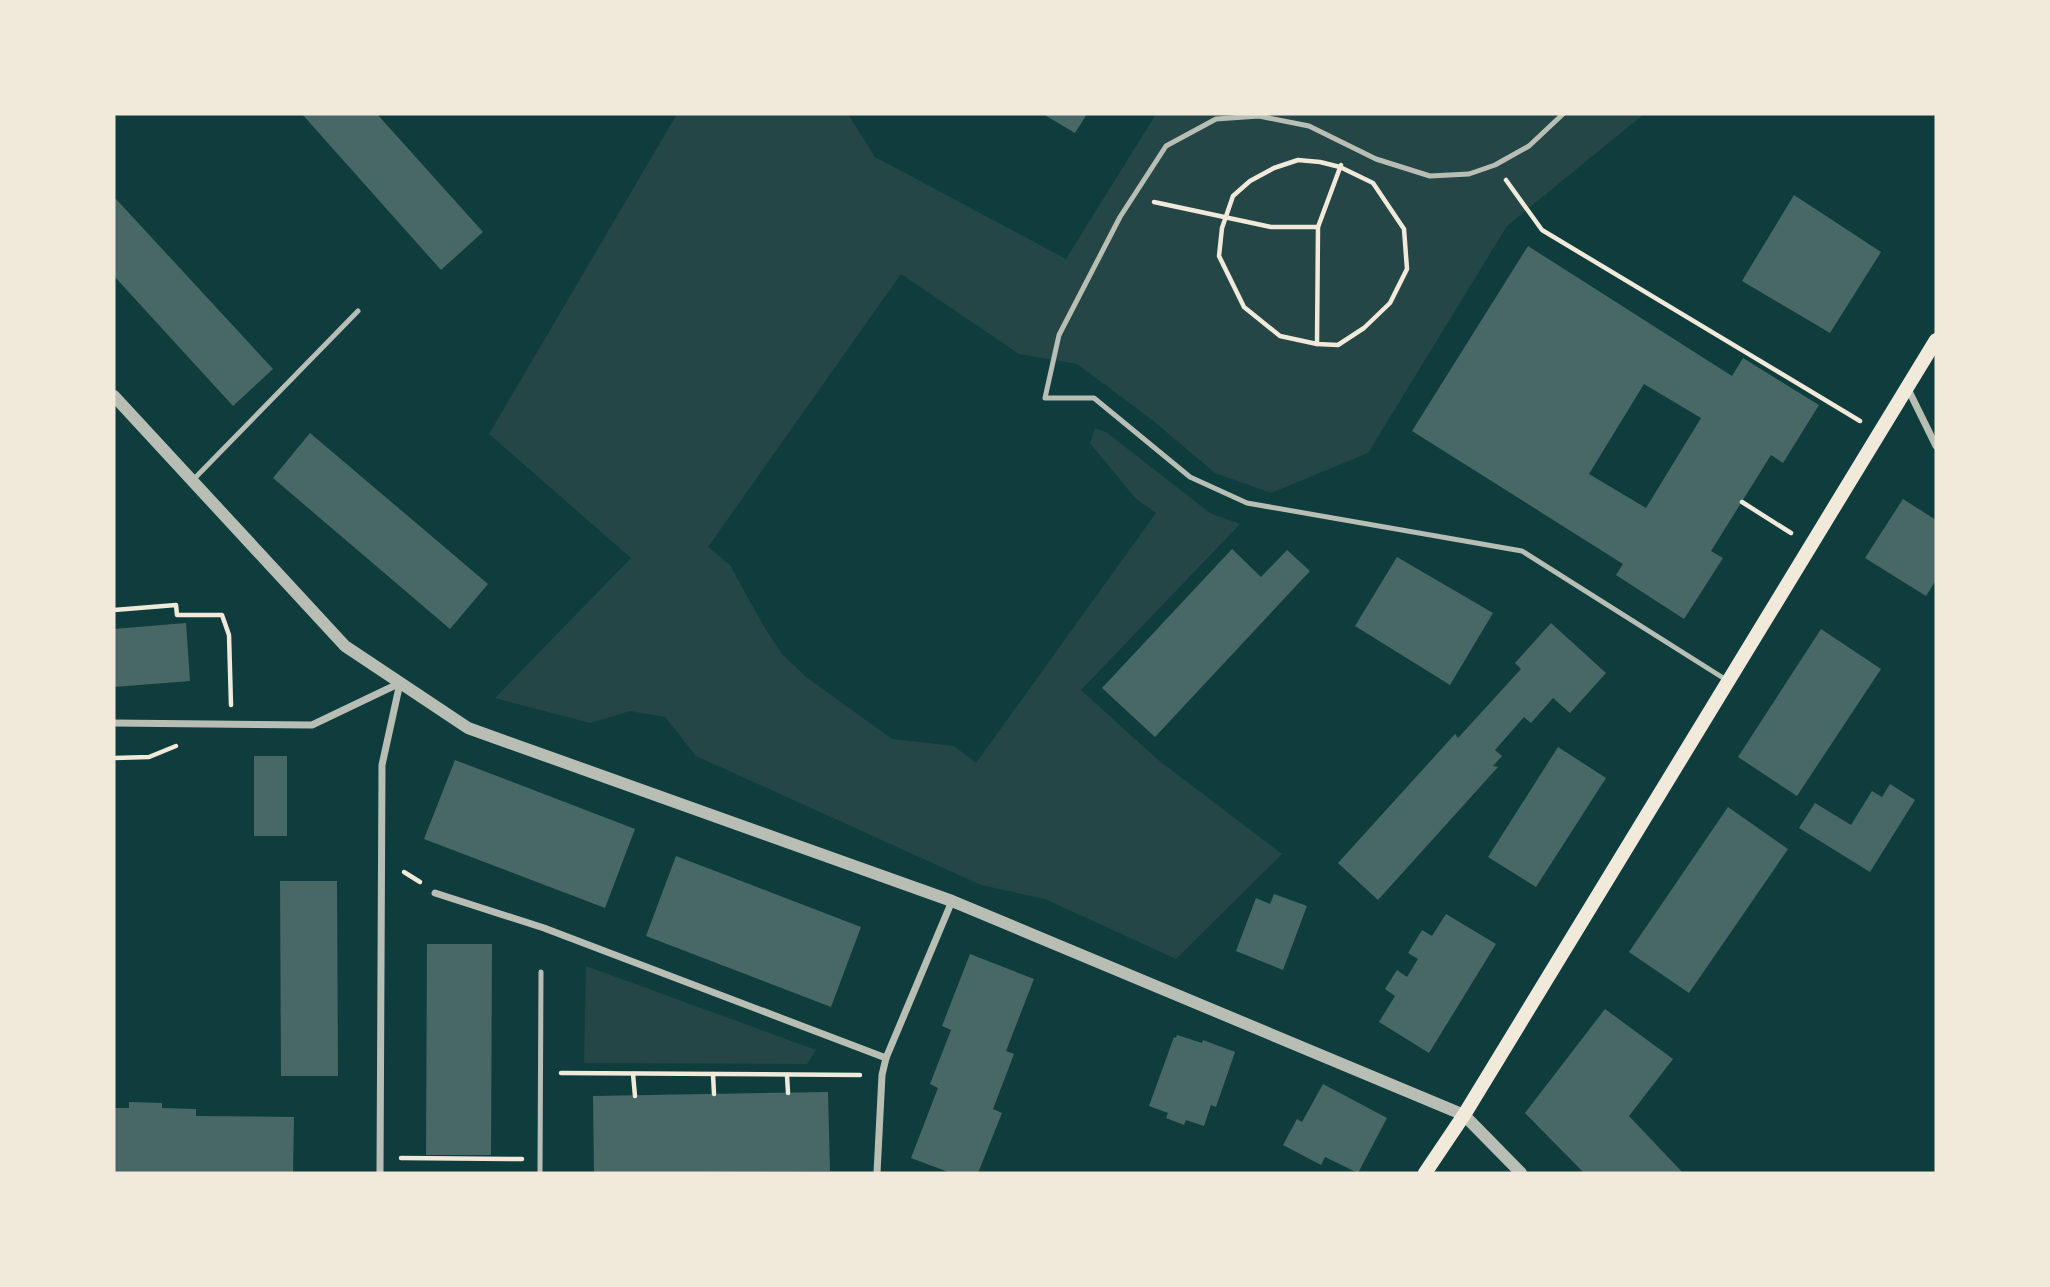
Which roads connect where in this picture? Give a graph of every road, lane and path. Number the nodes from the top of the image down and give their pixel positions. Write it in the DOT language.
graph roads {
  1 [pos="1563,114"];
  2 [pos="1348,145"];
  3 [pos="1495,165"];
  4 [pos="1340,167"];
  5 [pos="1132,198"];
  6 [pos="1226,217"];
  7 [pos="1318,227"];
  8 [pos="358,311"];
  9 [pos="1936,341"];
  10 [pos="1317,344"];
  11 [pos="1907,386"];
  12 [pos="114,397"];
  13 [pos="1879,432"];
  14 [pos="1936,446"];
  15 [pos="192,481"];
  16 [pos="1742,502"];
  17 [pos="1810,545"];
  18 [pos="114,610"];
  19 [pos="1728,681"];
  20 [pos="400,683"];
  21 [pos="114,723"];
  22 [pos="232,724"];
  23 [pos="381,856"];
  24 [pos="435,893"];
  25 [pos="952,901"];
  26 [pos="541,972"];
  27 [pos="886,1058"];
  28 [pos="541,1073"];
  29 [pos="633,1074"];
  30 [pos="713,1074"];
  31 [pos="787,1075"];
  32 [pos="882,1075"];
  33 [pos="788,1093"];
  34 [pos="714,1094"];
  35 [pos="635,1096"];
  36 [pos="1464,1115"];
  37 [pos="380,1157"];
  38 [pos="540,1159"];
  39 [pos="380,1173"];
  40 [pos="540,1173"];
  41 [pos="877,1173"];
  42 [pos="1425,1173"];
  43 [pos="1521,1173"];
  1 -- 3 [label="lane"];
  2 -- 3 [label="lane"];
  2 -- 4 [label="path"];
  2 -- 5 [label="lane"];
  3 -- 13 [label="path"];
  4 -- 6 [label="path"];
  4 -- 7 [label="path"];
  4 -- 10 [label="path"];
  5 -- 6 [label="path"];
  5 -- 19 [label="lane"];
  6 -- 7 [label="path"];
  6 -- 10 [label="path"];
  7 -- 10 [label="path"];
  8 -- 15 [label="lane"];
  9 -- 11 [label="main road"];
  11 -- 13 [label="main road"];
  11 -- 14 [label="street"];
  12 -- 15 [label="street"];
  13 -- 17 [label="main road"];
  15 -- 20 [label="street"];
  16 -- 17 [label="path"];
  17 -- 19 [label="main road"];
  18 -- 22 [label="path"];
  19 -- 36 [label="main road"];
  20 -- 22 [label="street"];
  20 -- 23 [label="street"];
  20 -- 25 [label="street"];
  21 -- 22 [label="street"];
  23 -- 24 [label="path"];
  23 -- 37 [label="street"];
  24 -- 27 [label="street"];
  25 -- 27 [label="street"];
  25 -- 36 [label="street"];
  26 -- 28 [label="lane"];
  27 -- 32 [label="street"];
  28 -- 29 [label="path"];
  28 -- 38 [label="lane"];
  29 -- 30 [label="path"];
  29 -- 35 [label="path"];
  30 -- 31 [label="path"];
  30 -- 34 [label="path"];
  31 -- 32 [label="path"];
  31 -- 33 [label="path"];
  32 -- 41 [label="street"];
  36 -- 42 [label="main road"];
  36 -- 43 [label="street"];
  37 -- 38 [label="path"];
  37 -- 39 [label="street"];
  38 -- 40 [label="lane"];
}
